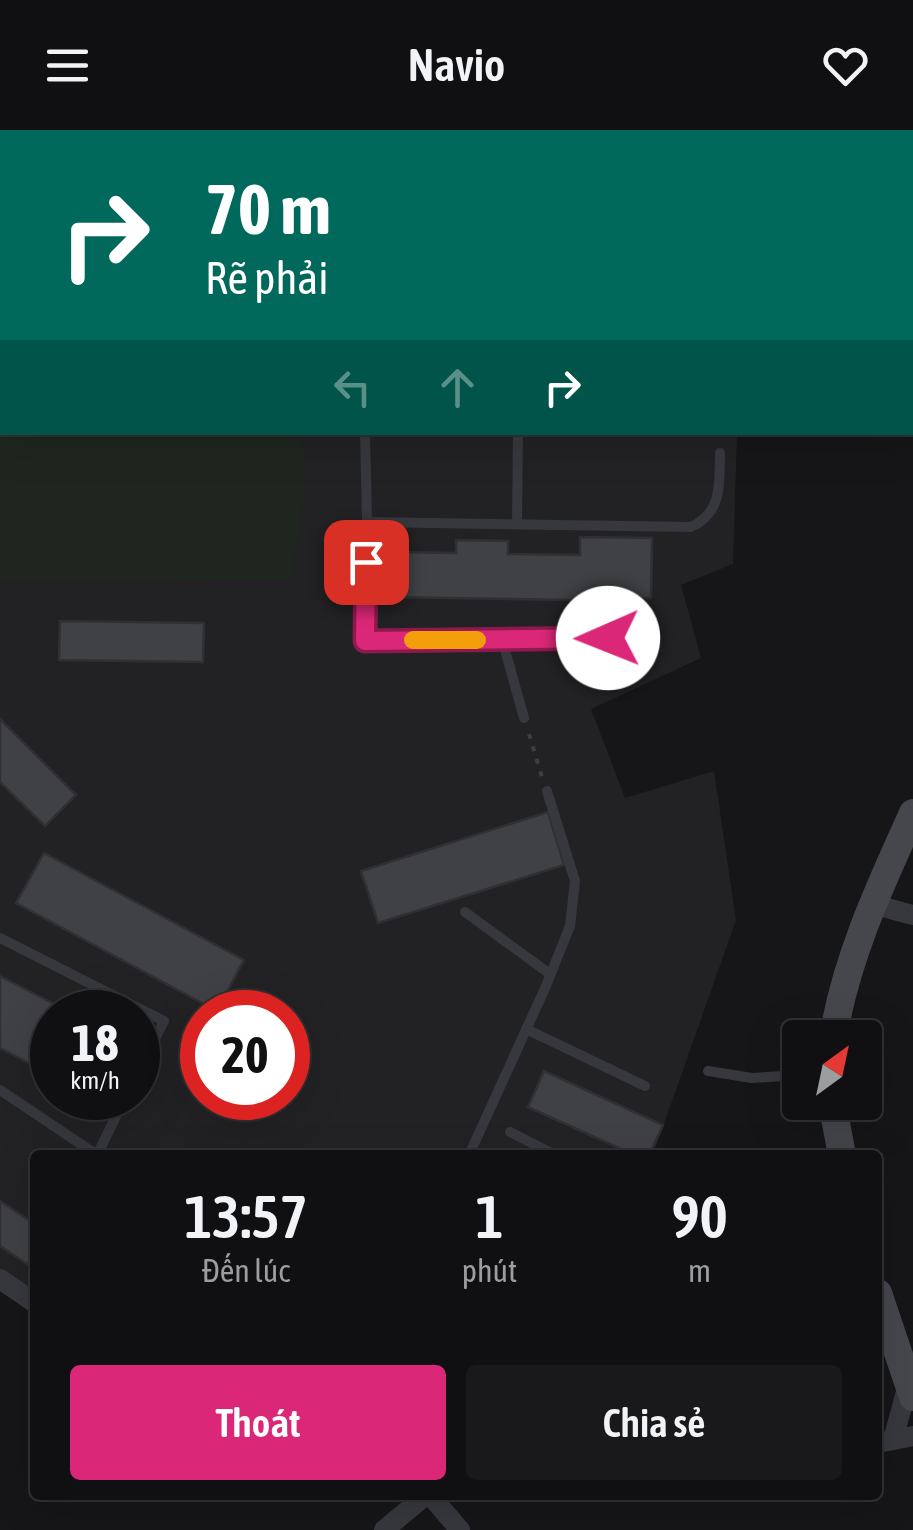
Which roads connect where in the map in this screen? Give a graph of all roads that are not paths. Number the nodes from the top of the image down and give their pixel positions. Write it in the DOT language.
graph roads {
  1 [pos="365,435"];
  2 [pos="518,435"];
  3 [pos="720,453"];
  4 [pos="366,522"];
  5 [pos="517,524"];
  6 [pos="608,638"];
  7 [pos="502,639"];
  8 [pos="524,718"];
  9 [pos="547,792"];
  10 [pos="913,813"];
  11 [pos="872,904"];
  12 [pos="465,912"];
  13 [pos="913,915"];
  14 [pos="0,938"];
  15 [pos="550,974"];
  16 [pos="103,990"];
  17 [pos="837,1020"];
  18 [pos="526,1029"];
  19 [pos="708,1071"];
  20 [pos="782,1077"];
  21 [pos="646,1086"];
  22 [pos="0,1090"];
  23 [pos="114,1120"];
  24 [pos="835,1120"];
  25 [pos="510,1132"];
  26 [pos="90,1150"];
  27 [pos="99,1150"];
  28 [pos="471,1150"];
  29 [pos="545,1150"];
  30 [pos="841,1150"];
  31 [pos="0,1279"];
  32 [pos="30,1300"];
  33 [pos="882,1305"];
  34 [pos="910,1391"];
  35 [pos="894,1440"];
  36 [pos="422,1500"];
  37 [pos="433,1500"];
  38 [pos="384,1530"];
  39 [pos="460,1530"];
  1 -- 4 [label="lane"];
  2 -- 5 [label="lane"];
  3 -- 5 [label="lane"];
  4 -- 5 [label="lane"];
  4 -- 7 [label="lane"];
  6 -- 7 [label="lane"];
  7 -- 8 [label="lane"];
  9 -- 15 [label="lane"];
  10 -- 11 [label="street"];
  11 -- 13 [label="street"];
  11 -- 17 [label="street"];
  12 -- 15 [label="lane"];
  14 -- 16 [label="lane"];
  15 -- 18 [label="lane"];
  18 -- 21 [label="lane"];
  18 -- 28 [label="lane"];
  19 -- 20 [label="lane"];
  22 -- 26 [label="lane"];
  23 -- 27 [label="lane"];
  24 -- 30 [label="street"];
  25 -- 29 [label="lane"];
  31 -- 32 [label="street"];
  33 -- 34 [label="street"];
  34 -- 35 [label="street"];
  36 -- 38 [label="street"];
  37 -- 39 [label="street"];
}
